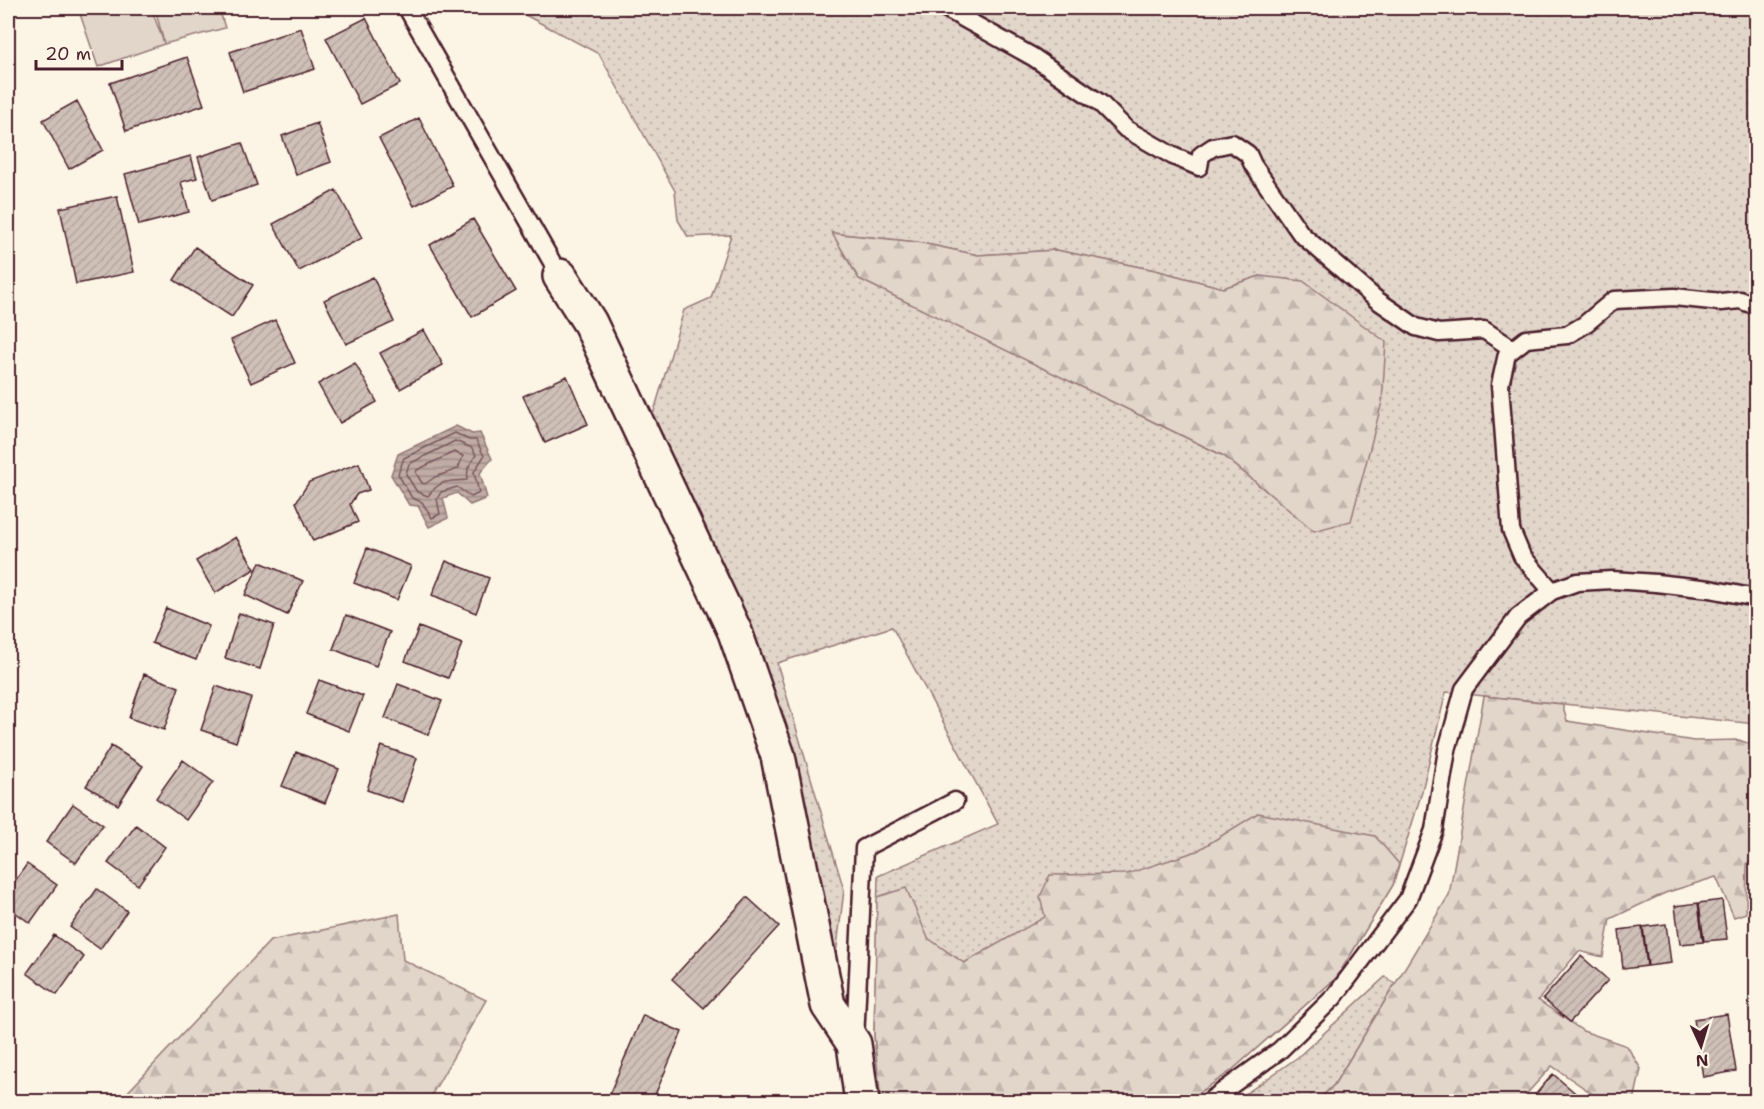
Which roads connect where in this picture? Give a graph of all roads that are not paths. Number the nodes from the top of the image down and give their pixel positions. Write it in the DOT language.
graph roads {
  1 [pos="407,8"];
  2 [pos="945,8"];
  3 [pos="560,276"];
  4 [pos="1756,306"];
  5 [pos="1513,349"];
  6 [pos="1552,591"];
  7 [pos="1756,598"];
  8 [pos="955,801"];
  9 [pos="854,1044"];
  10 [pos="862,1101"];
  11 [pos="1208,1101"];
  1 -- 3 [label="lane"];
  2 -- 5 [label="lane"];
  3 -- 9 [label="street"];
  4 -- 5 [label="lane"];
  5 -- 6 [label="lane"];
  6 -- 7 [label="lane"];
  6 -- 11 [label="lane"];
  8 -- 9 [label="lane"];
  9 -- 10 [label="street"];
}
